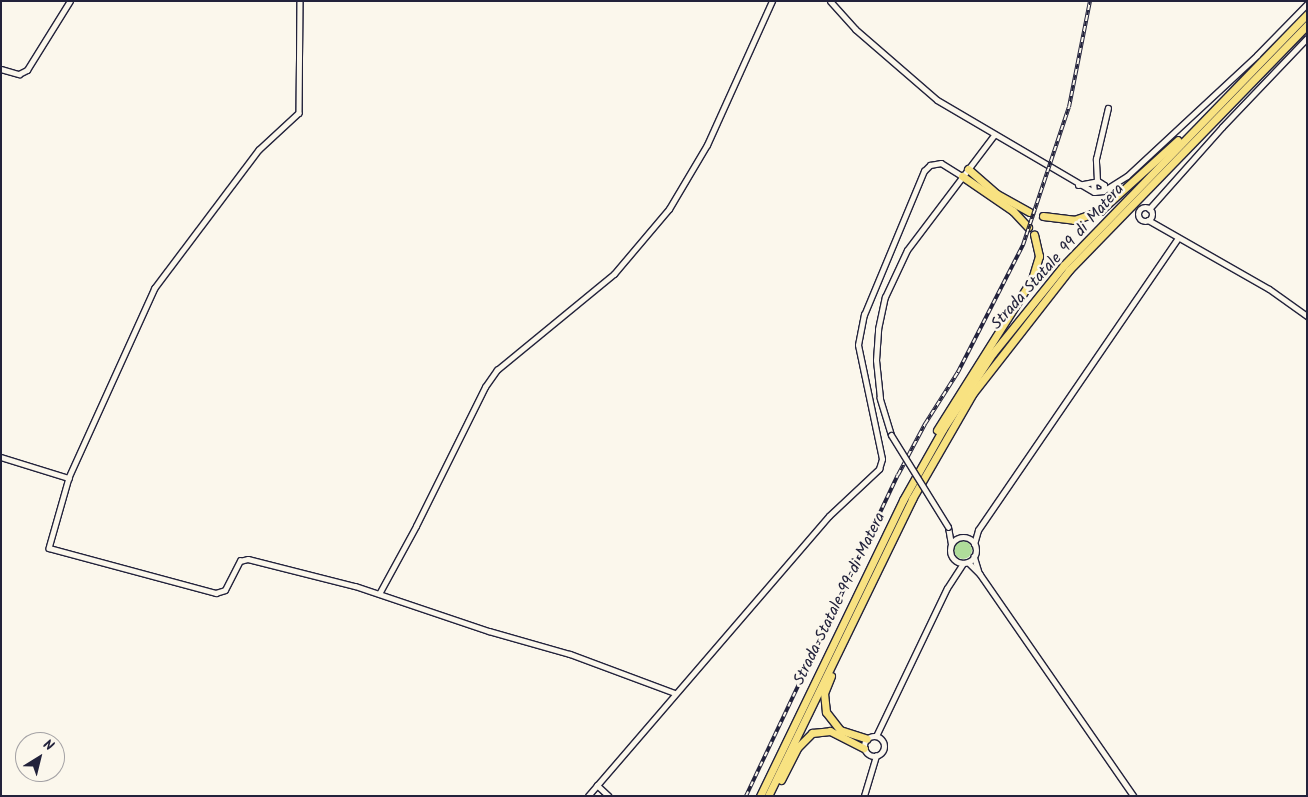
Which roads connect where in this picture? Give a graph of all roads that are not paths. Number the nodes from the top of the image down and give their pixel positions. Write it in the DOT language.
graph roads {
  1 [pos="70,1"];
  2 [pos="300,1"];
  3 [pos="772,1"];
  4 [pos="830,1"];
  5 [pos="1307,4"];
  6 [pos="1307,14"];
  7 [pos="1307,25"];
  8 [pos="1307,38"];
  9 [pos="1,69"];
  10 [pos="1108,108"];
  11 [pos="1213,110"];
  12 [pos="994,134"];
  13 [pos="968,169"];
  14 [pos="962,176"];
  15 [pos="1095,182"];
  16 [pos="1118,183"];
  17 [pos="1103,184"];
  18 [pos="1078,185"];
  19 [pos="1092,191"];
  20 [pos="1103,191"];
  21 [pos="1150,209"];
  22 [pos="1029,212"];
  23 [pos="1043,216"];
  24 [pos="1148,220"];
  25 [pos="1028,227"];
  26 [pos="1034,236"];
  27 [pos="1177,239"];
  28 [pos="1307,316"];
  29 [pos="1,457"];
  30 [pos="69,478"];
  31 [pos="903,500"];
  32 [pos="948,527"];
  33 [pos="978,530"];
  34 [pos="963,537"];
  35 [pos="952,544"];
  36 [pos="974,544"];
  37 [pos="974,556"];
  38 [pos="954,559"];
  39 [pos="965,562"];
  40 [pos="980,574"];
  41 [pos="953,575"];
  42 [pos="874,578"];
  43 [pos="379,594"];
  44 [pos="675,693"];
  45 [pos="876,736"];
  46 [pos="867,739"];
  47 [pos="864,748"];
  48 [pos="876,756"];
  49 [pos="597,785"];
  50 [pos="588,796"];
  51 [pos="609,796"];
  52 [pos="760,796"];
  53 [pos="768,796"];
  54 [pos="773,796"];
  55 [pos="864,796"];
  56 [pos="1134,796"];
  1 -- 9 [label="street"];
  2 -- 30 [label="street"];
  3 -- 43 [label="street"];
  4 -- 12 [label="street"];
  5 -- 16 [label="street"];
  6 -- 11 [label="highway, Strada Statale 99 di Matera"];
  7 -- 42 [label="highway"];
  8 -- 21 [label="street"];
  10 -- 15 [label="street"];
  11 -- 23 [label="highway"];
  11 -- 31 [label="highway, Strada Statale 99 di Matera"];
  12 -- 13 [label="street"];
  12 -- 18 [label="street"];
  13 -- 14 [label="street"];
  13 -- 22 [label="highway"];
  14 -- 25 [label="highway"];
  14 -- 32 [label="street, bridge"];
  14 -- 44 [label="street"];
  15 -- 17 [label="street"];
  15 -- 18 [label="street"];
  15 -- 19 [label="street"];
  16 -- 17 [label="street"];
  16 -- 20 [label="street"];
  17 -- 20 [label="street"];
  18 -- 19 [label="street"];
  19 -- 20 [label="street"];
  21 -- 24 [label="street"];
  21 -- 24 [label="street"];
  24 -- 27 [label="street"];
  26 -- 31 [label="highway"];
  27 -- 28 [label="street"];
  27 -- 33 [label="street"];
  29 -- 30 [label="street"];
  30 -- 43 [label="street"];
  31 -- 52 [label="highway, Strada Statale 99 di Matera"];
  32 -- 34 [label="street"];
  32 -- 35 [label="street"];
  33 -- 34 [label="street"];
  33 -- 36 [label="street"];
  34 -- 35 [label="street"];
  34 -- 36 [label="street"];
  35 -- 38 [label="street"];
  36 -- 37 [label="street"];
  37 -- 39 [label="street"];
  37 -- 40 [label="street"];
  38 -- 39 [label="street"];
  38 -- 41 [label="street"];
  39 -- 40 [label="street"];
  39 -- 41 [label="street"];
  40 -- 56 [label="street"];
  41 -- 45 [label="street"];
  42 -- 46 [label="highway"];
  42 -- 53 [label="highway"];
  43 -- 44 [label="street"];
  44 -- 49 [label="street"];
  45 -- 46 [label="street"];
  45 -- 48 [label="street"];
  46 -- 47 [label="street"];
  47 -- 48 [label="street"];
  47 -- 54 [label="highway"];
  48 -- 55 [label="street"];
  49 -- 50 [label="street"];
  49 -- 51 [label="street"];
}
